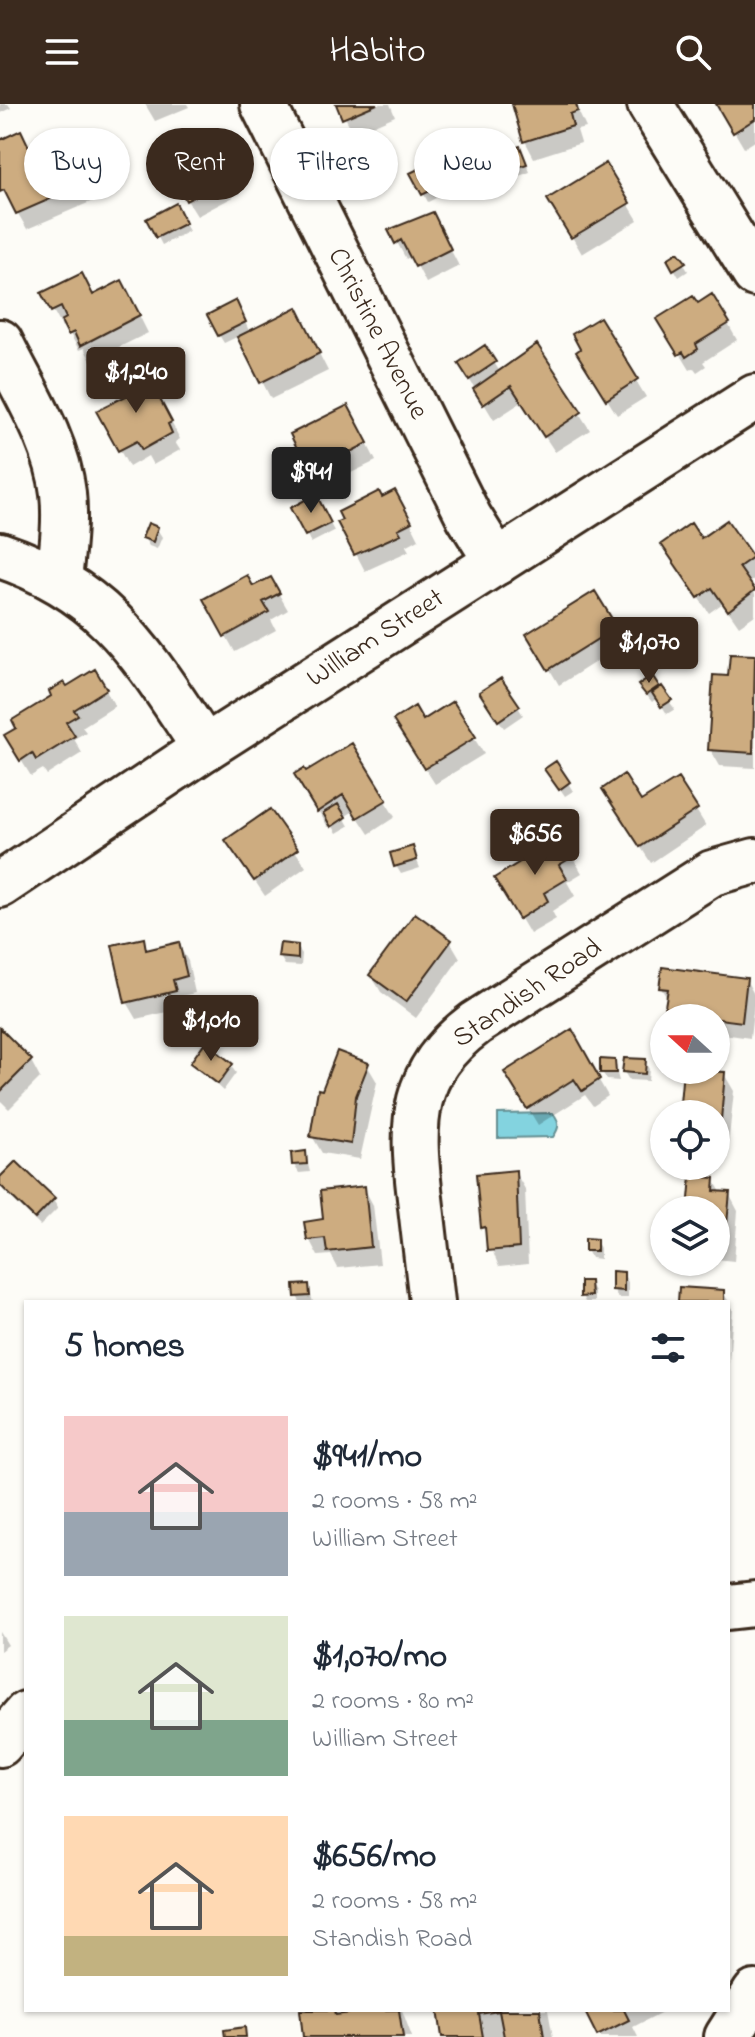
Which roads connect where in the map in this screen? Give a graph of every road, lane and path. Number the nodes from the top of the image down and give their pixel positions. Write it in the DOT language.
graph roads {
  1 [pos="263,104"];
  2 [pos="650,104"];
  3 [pos="755,274"];
  4 [pos="0,342"];
  5 [pos="755,397"];
  6 [pos="0,555"];
  7 [pos="497,562"];
  8 [pos="59,580"];
  9 [pos="205,748"];
  10 [pos="755,861"];
  11 [pos="0,885"];
  12 [pos="432,1300"];
  13 [pos="755,1604"];
  14 [pos="730,1607"];
  15 [pos="24,1716"];
  16 [pos="0,1744"];
  17 [pos="755,1993"];
  18 [pos="727,2037"];
  1 -- 7 [label="street, Christine Avenue"];
  2 -- 3 [label="street"];
  4 -- 8 [label="street"];
  5 -- 7 [label="street, William Street"];
  6 -- 8 [label="street"];
  7 -- 9 [label="street, William Street"];
  8 -- 9 [label="street"];
  9 -- 11 [label="street, William Street"];
  10 -- 12 [label="street, Standish Road"];
  13 -- 14 [label="street"];
  15 -- 16 [label="street"];
  17 -- 18 [label="street"];
}
